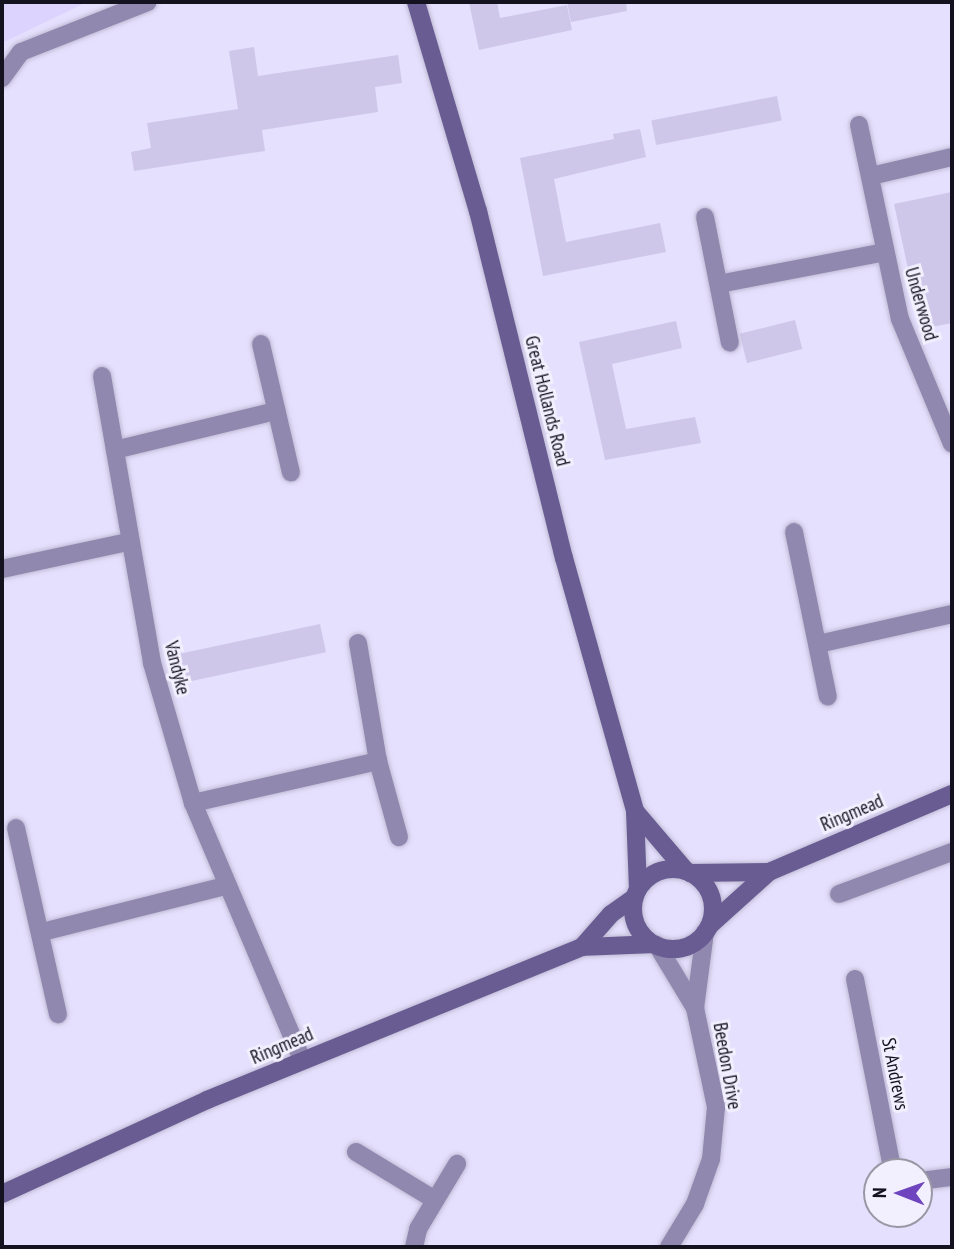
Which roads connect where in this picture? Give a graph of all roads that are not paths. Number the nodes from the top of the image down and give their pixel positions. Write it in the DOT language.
graph roads {
  1 [pos="148,2"];
  2 [pos="416,2"];
  3 [pos="2,78"];
  4 [pos="859,125"];
  5 [pos="952,157"];
  6 [pos="871,176"];
  7 [pos="705,217"];
  8 [pos="885,252"];
  9 [pos="719,284"];
  10 [pos="730,343"];
  11 [pos="261,344"];
  12 [pos="102,376"];
  13 [pos="276,411"];
  14 [pos="952,444"];
  15 [pos="115,450"];
  16 [pos="290,473"];
  17 [pos="794,532"];
  18 [pos="128,542"];
  19 [pos="2,569"];
  20 [pos="952,614"];
  21 [pos="358,643"];
  22 [pos="818,644"];
  23 [pos="828,697"];
  24 [pos="378,761"];
  25 [pos="952,794"];
  26 [pos="193,803"];
  27 [pos="635,811"];
  28 [pos="16,828"];
  29 [pos="399,837"];
  30 [pos="952,852"];
  31 [pos="688,872"];
  32 [pos="769,872"];
  33 [pos="225,886"];
  34 [pos="636,893"];
  35 [pos="839,894"];
  36 [pos="707,929"];
  37 [pos="42,932"];
  38 [pos="655,945"];
  39 [pos="582,947"];
  40 [pos="855,979"];
  41 [pos="695,1008"];
  42 [pos="58,1014"];
  43 [pos="302,1060"];
  44 [pos="356,1152"];
  45 [pos="890,1158"];
  46 [pos="457,1164"];
  47 [pos="952,1177"];
  48 [pos="933,1179"];
  49 [pos="2,1194"];
  50 [pos="435,1200"];
  51 [pos="414,1247"];
  52 [pos="669,1247"];
  1 -- 3 [label="street"];
  2 -- 27 [label="street, Great Hollands Road"];
  4 -- 6 [label="street, Underwood"];
  5 -- 6 [label="street"];
  6 -- 8 [label="street, Underwood"];
  7 -- 9 [label="street"];
  8 -- 9 [label="street, Underwood"];
  8 -- 14 [label="street, Underwood"];
  9 -- 10 [label="street"];
  11 -- 13 [label="street"];
  12 -- 15 [label="street, Vandyke"];
  13 -- 15 [label="street"];
  13 -- 16 [label="street"];
  15 -- 18 [label="street, Vandyke"];
  17 -- 22 [label="street"];
  18 -- 19 [label="street"];
  18 -- 26 [label="street, Vandyke"];
  20 -- 22 [label="street"];
  21 -- 24 [label="street"];
  22 -- 23 [label="street"];
  24 -- 26 [label="street"];
  24 -- 29 [label="street"];
  25 -- 32 [label="street, Ringmead"];
  26 -- 33 [label="street, Vandyke"];
  27 -- 31 [label="street, Great Hollands Road"];
  27 -- 34 [label="street, Great Hollands Road"];
  28 -- 37 [label="street"];
  30 -- 35 [label="street"];
  31 -- 32 [label="street, Ringmead"];
  31 -- 34 [label="street"];
  31 -- 36 [label="street"];
  32 -- 36 [label="street, Ringmead"];
  33 -- 37 [label="street"];
  33 -- 43 [label="street, Vandyke"];
  34 -- 38 [label="street"];
  34 -- 39 [label="street, Ringmead"];
  36 -- 38 [label="street"];
  36 -- 41 [label="street, Beedon Drive"];
  37 -- 42 [label="street"];
  38 -- 39 [label="street, Ringmead"];
  38 -- 41 [label="street, Beedon Drive"];
  39 -- 43 [label="street, Ringmead"];
  40 -- 45 [label="street, St Andrews"];
  41 -- 52 [label="street, Beedon Drive"];
  43 -- 49 [label="street, Ringmead"];
  44 -- 50 [label="street"];
  46 -- 50 [label="street"];
  47 -- 48 [label="street"];
  50 -- 51 [label="street"];
}
